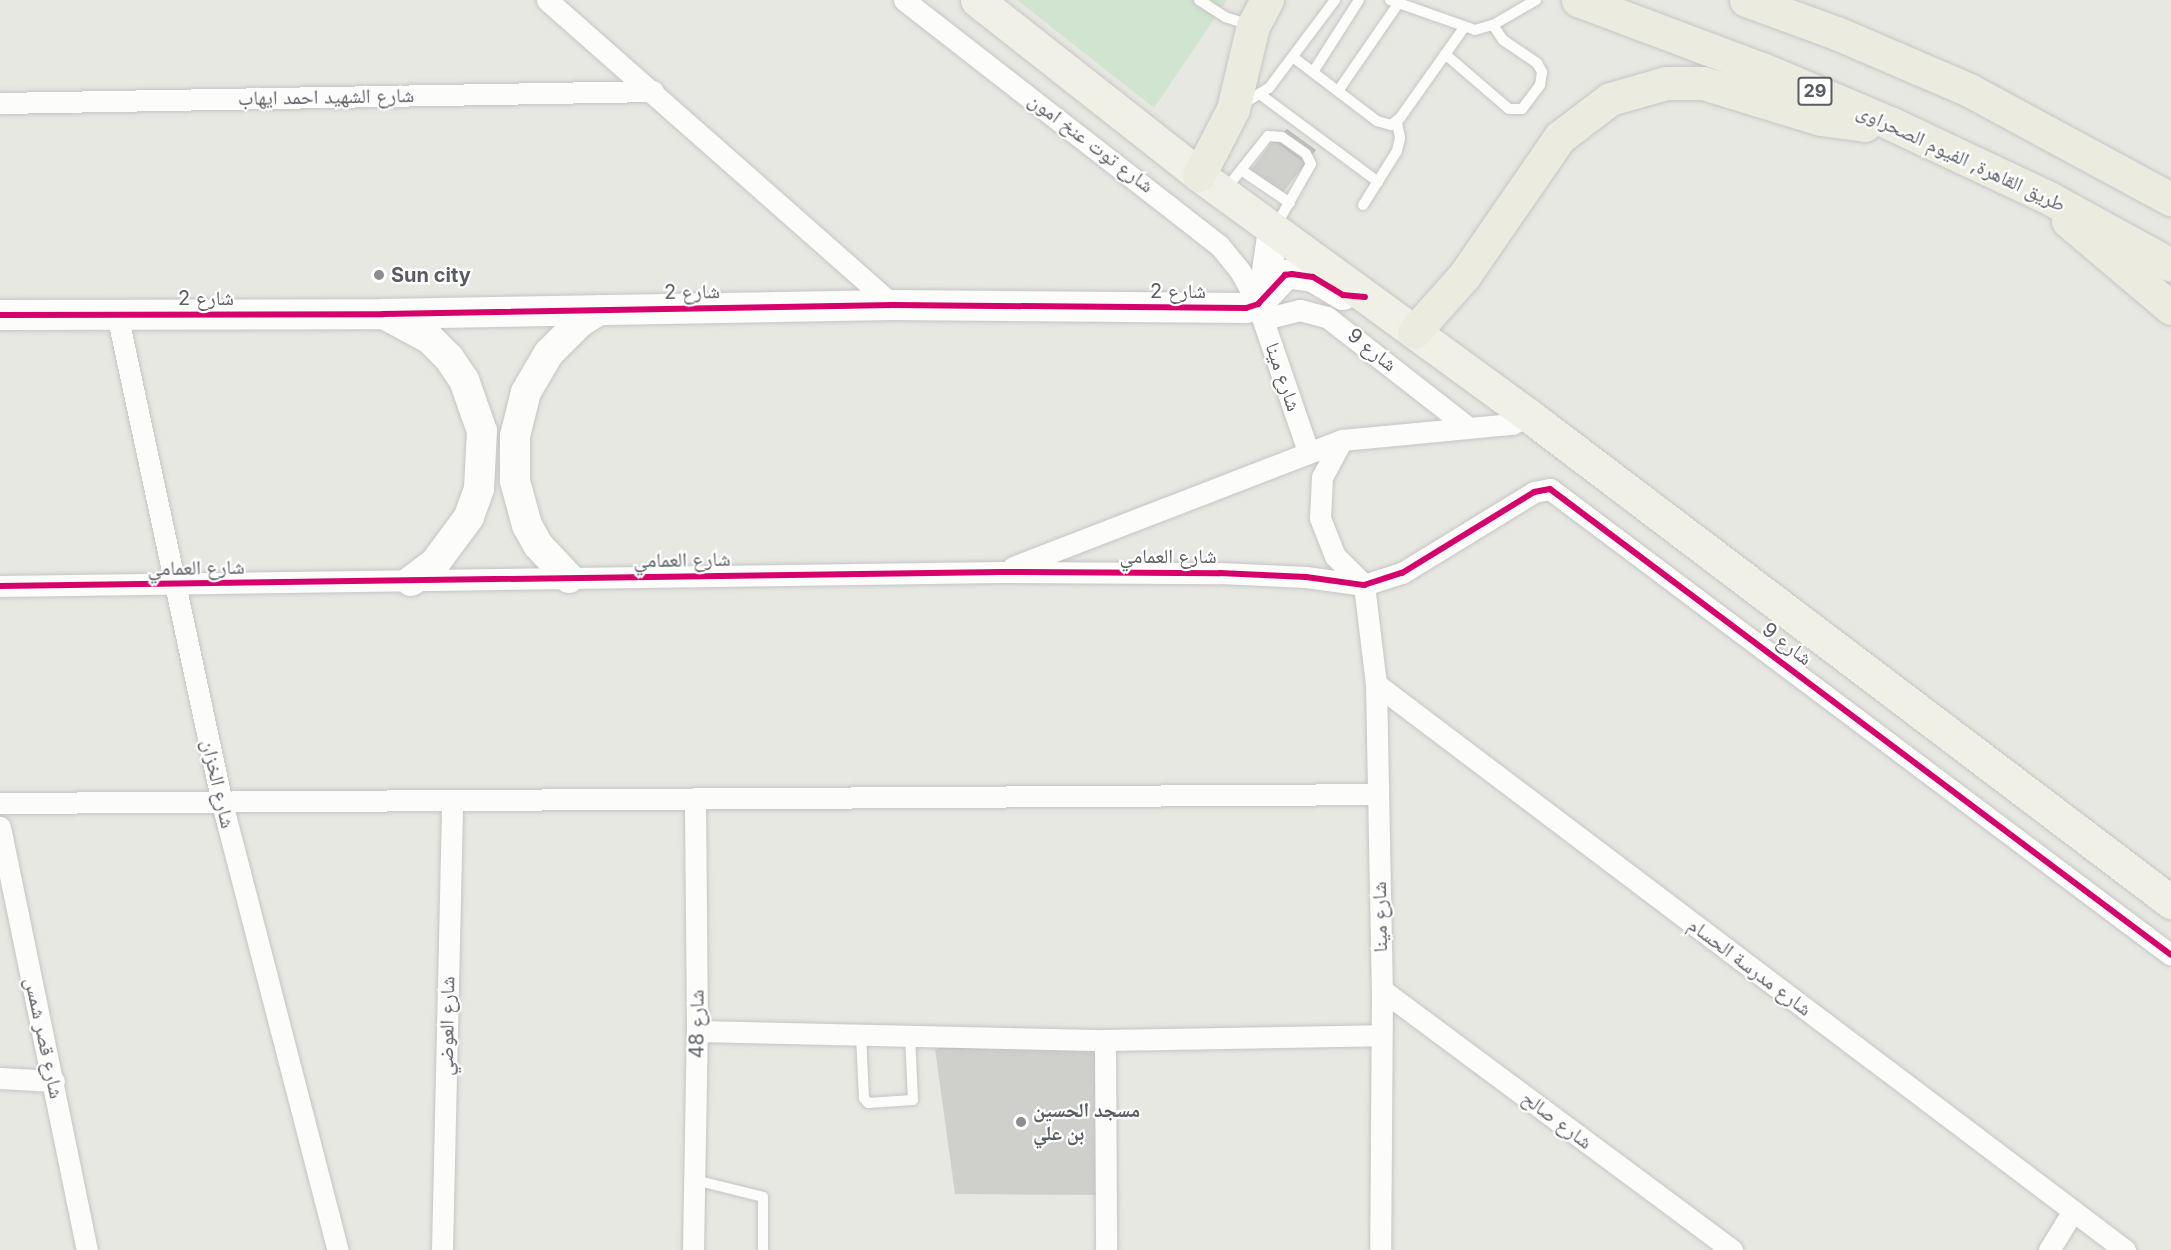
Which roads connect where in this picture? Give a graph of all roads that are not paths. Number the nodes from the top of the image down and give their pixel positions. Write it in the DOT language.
graph roads {
  1 [pos="547,0"];
  2 [pos="904,0"];
  3 [pos="977,0"];
  4 [pos="1199,0"];
  5 [pos="1335,0"];
  6 [pos="1359,0"];
  7 [pos="1536,0"];
  8 [pos="1578,0"];
  9 [pos="1746,0"];
  10 [pos="1394,2"];
  11 [pos="1260,13"];
  12 [pos="1493,25"];
  13 [pos="1463,29"];
  14 [pos="1445,54"];
  15 [pos="1293,57"];
  16 [pos="1313,72"];
  17 [pos="1338,91"];
  18 [pos="653,92"];
  19 [pos="1247,102"];
  20 [pos="0,103"];
  21 [pos="1397,123"];
  22 [pos="1892,124"];
  23 [pos="1221,179"];
  24 [pos="1378,182"];
  25 [pos="2047,197"];
  26 [pos="2171,199"];
  27 [pos="1363,205"];
  28 [pos="1281,217"];
  29 [pos="2171,265"];
  30 [pos="1365,297"];
  31 [pos="893,305"];
  32 [pos="1261,307"];
  33 [pos="2171,308"];
  34 [pos="599,309"];
  35 [pos="117,314"];
  36 [pos="383,314"];
  37 [pos="0,315"];
  38 [pos="1414,332"];
  39 [pos="1528,415"];
  40 [pos="1468,427"];
  41 [pos="1342,440"];
  42 [pos="1308,451"];
  43 [pos="1001,572"];
  44 [pos="569,578"];
  45 [pos="411,581"];
  46 [pos="173,585"];
  47 [pos="1364,585"];
  48 [pos="0,586"];
  49 [pos="1376,684"];
  50 [pos="1378,794"];
  51 [pos="694,798"];
  52 [pos="452,801"];
  53 [pos="0,803"];
  54 [pos="222,803"];
  55 [pos="0,827"];
  56 [pos="2171,902"];
  57 [pos="2171,955"];
  58 [pos="1382,990"];
  59 [pos="697,1031"];
  60 [pos="861,1035"];
  61 [pos="1380,1035"];
  62 [pos="910,1036"];
  63 [pos="1105,1040"];
  64 [pos="0,1078"];
  65 [pos="54,1081"];
  66 [pos="695,1180"];
  67 [pos="2073,1211"];
  68 [pos="87,1250"];
  69 [pos="338,1250"];
  70 [pos="442,1250"];
  71 [pos="693,1250"];
  72 [pos="764,1250"];
  73 [pos="1106,1250"];
  74 [pos="1380,1250"];
  75 [pos="1732,1250"];
  76 [pos="2049,1250"];
  77 [pos="2125,1250"];
  1 -- 18 [label="street"];
  2 -- 32 [label="street, شارع توت عنخ امون"];
  3 -- 23 [label="main road"];
  4 -- 11 [label="lane"];
  5 -- 15 [label="lane"];
  6 -- 16 [label="lane"];
  7 -- 12 [label="lane"];
  8 -- 22 [label="highway, طريق القاهرة, الفيوم الصحراوى / 29"];
  9 -- 26 [label="highway"];
  10 -- 13 [label="lane"];
  10 -- 17 [label="lane"];
  11 -- 19 [label="highway"];
  12 -- 13 [label="lane"];
  12 -- 14 [label="lane"];
  13 -- 14 [label="lane"];
  14 -- 21 [label="lane"];
  15 -- 16 [label="lane"];
  15 -- 19 [label="lane"];
  16 -- 17 [label="lane"];
  17 -- 21 [label="lane"];
  18 -- 20 [label="street, شارع الشهيد احمد ايهاب"];
  18 -- 31 [label="street"];
  19 -- 23 [label="highway"];
  19 -- 24 [label="lane"];
  21 -- 24 [label="lane"];
  22 -- 25 [label="highway, طريق القاهرة, الفيوم الصحراوى / 29"];
  22 -- 38 [label="highway"];
  23 -- 28 [label="main road"];
  23 -- 28 [label="lane"];
  24 -- 27 [label="lane"];
  25 -- 29 [label="highway, طريق القاهرة, الفيوم الصحراوى / 29"];
  25 -- 33 [label="highway"];
  28 -- 30 [label="main road"];
  28 -- 32 [label="street"];
  30 -- 32 [label="street"];
  30 -- 38 [label="main road"];
  31 -- 32 [label="street, شارع 2"];
  31 -- 34 [label="street, شارع 2"];
  32 -- 40 [label="street, شارع 9"];
  32 -- 42 [label="street, شارع مينا"];
  34 -- 36 [label="street, شارع 2"];
  34 -- 44 [label="street"];
  35 -- 36 [label="street, شارع 2"];
  35 -- 37 [label="street, شارع 2"];
  35 -- 46 [label="street, شارع الخزان"];
  36 -- 45 [label="street"];
  38 -- 39 [label="main road"];
  39 -- 40 [label="street"];
  39 -- 56 [label="main road"];
  40 -- 41 [label="street"];
  41 -- 42 [label="street"];
  41 -- 47 [label="street"];
  42 -- 43 [label="street"];
  43 -- 44 [label="street, شارع العمامي"];
  43 -- 47 [label="street, شارع العمامي"];
  44 -- 45 [label="street, شارع العمامي"];
  45 -- 46 [label="street, شارع العمامي"];
  46 -- 48 [label="street, شارع العمامي"];
  46 -- 54 [label="street, شارع الخزان"];
  47 -- 49 [label="street, شارع مينا"];
  47 -- 57 [label="street, شارع 9"];
  49 -- 50 [label="street, شارع مينا"];
  49 -- 67 [label="street, شارع مدرسة الحسام"];
  50 -- 51 [label="street"];
  50 -- 58 [label="street, شارع مينا"];
  51 -- 52 [label="street"];
  51 -- 59 [label="street, شارع 48"];
  52 -- 54 [label="street"];
  52 -- 70 [label="street, شارع العوضي"];
  53 -- 54 [label="street"];
  54 -- 69 [label="street, شارع الخزان"];
  55 -- 65 [label="street, شارع قصر شمس"];
  58 -- 61 [label="street, شارع مينا"];
  58 -- 75 [label="street, شارع صالح"];
  59 -- 60 [label="street"];
  59 -- 66 [label="street, شارع 48"];
  60 -- 62 [label="street"];
  60 -- 62 [label="lane"];
  61 -- 63 [label="street"];
  61 -- 74 [label="street, شارع مينا"];
  62 -- 63 [label="street"];
  63 -- 73 [label="street"];
  64 -- 65 [label="street"];
  65 -- 68 [label="street, شارع قصر شمس"];
  66 -- 71 [label="street, شارع 48"];
  66 -- 72 [label="lane"];
  67 -- 76 [label="street"];
  67 -- 77 [label="street, شارع مدرسة الحسام"];
}
